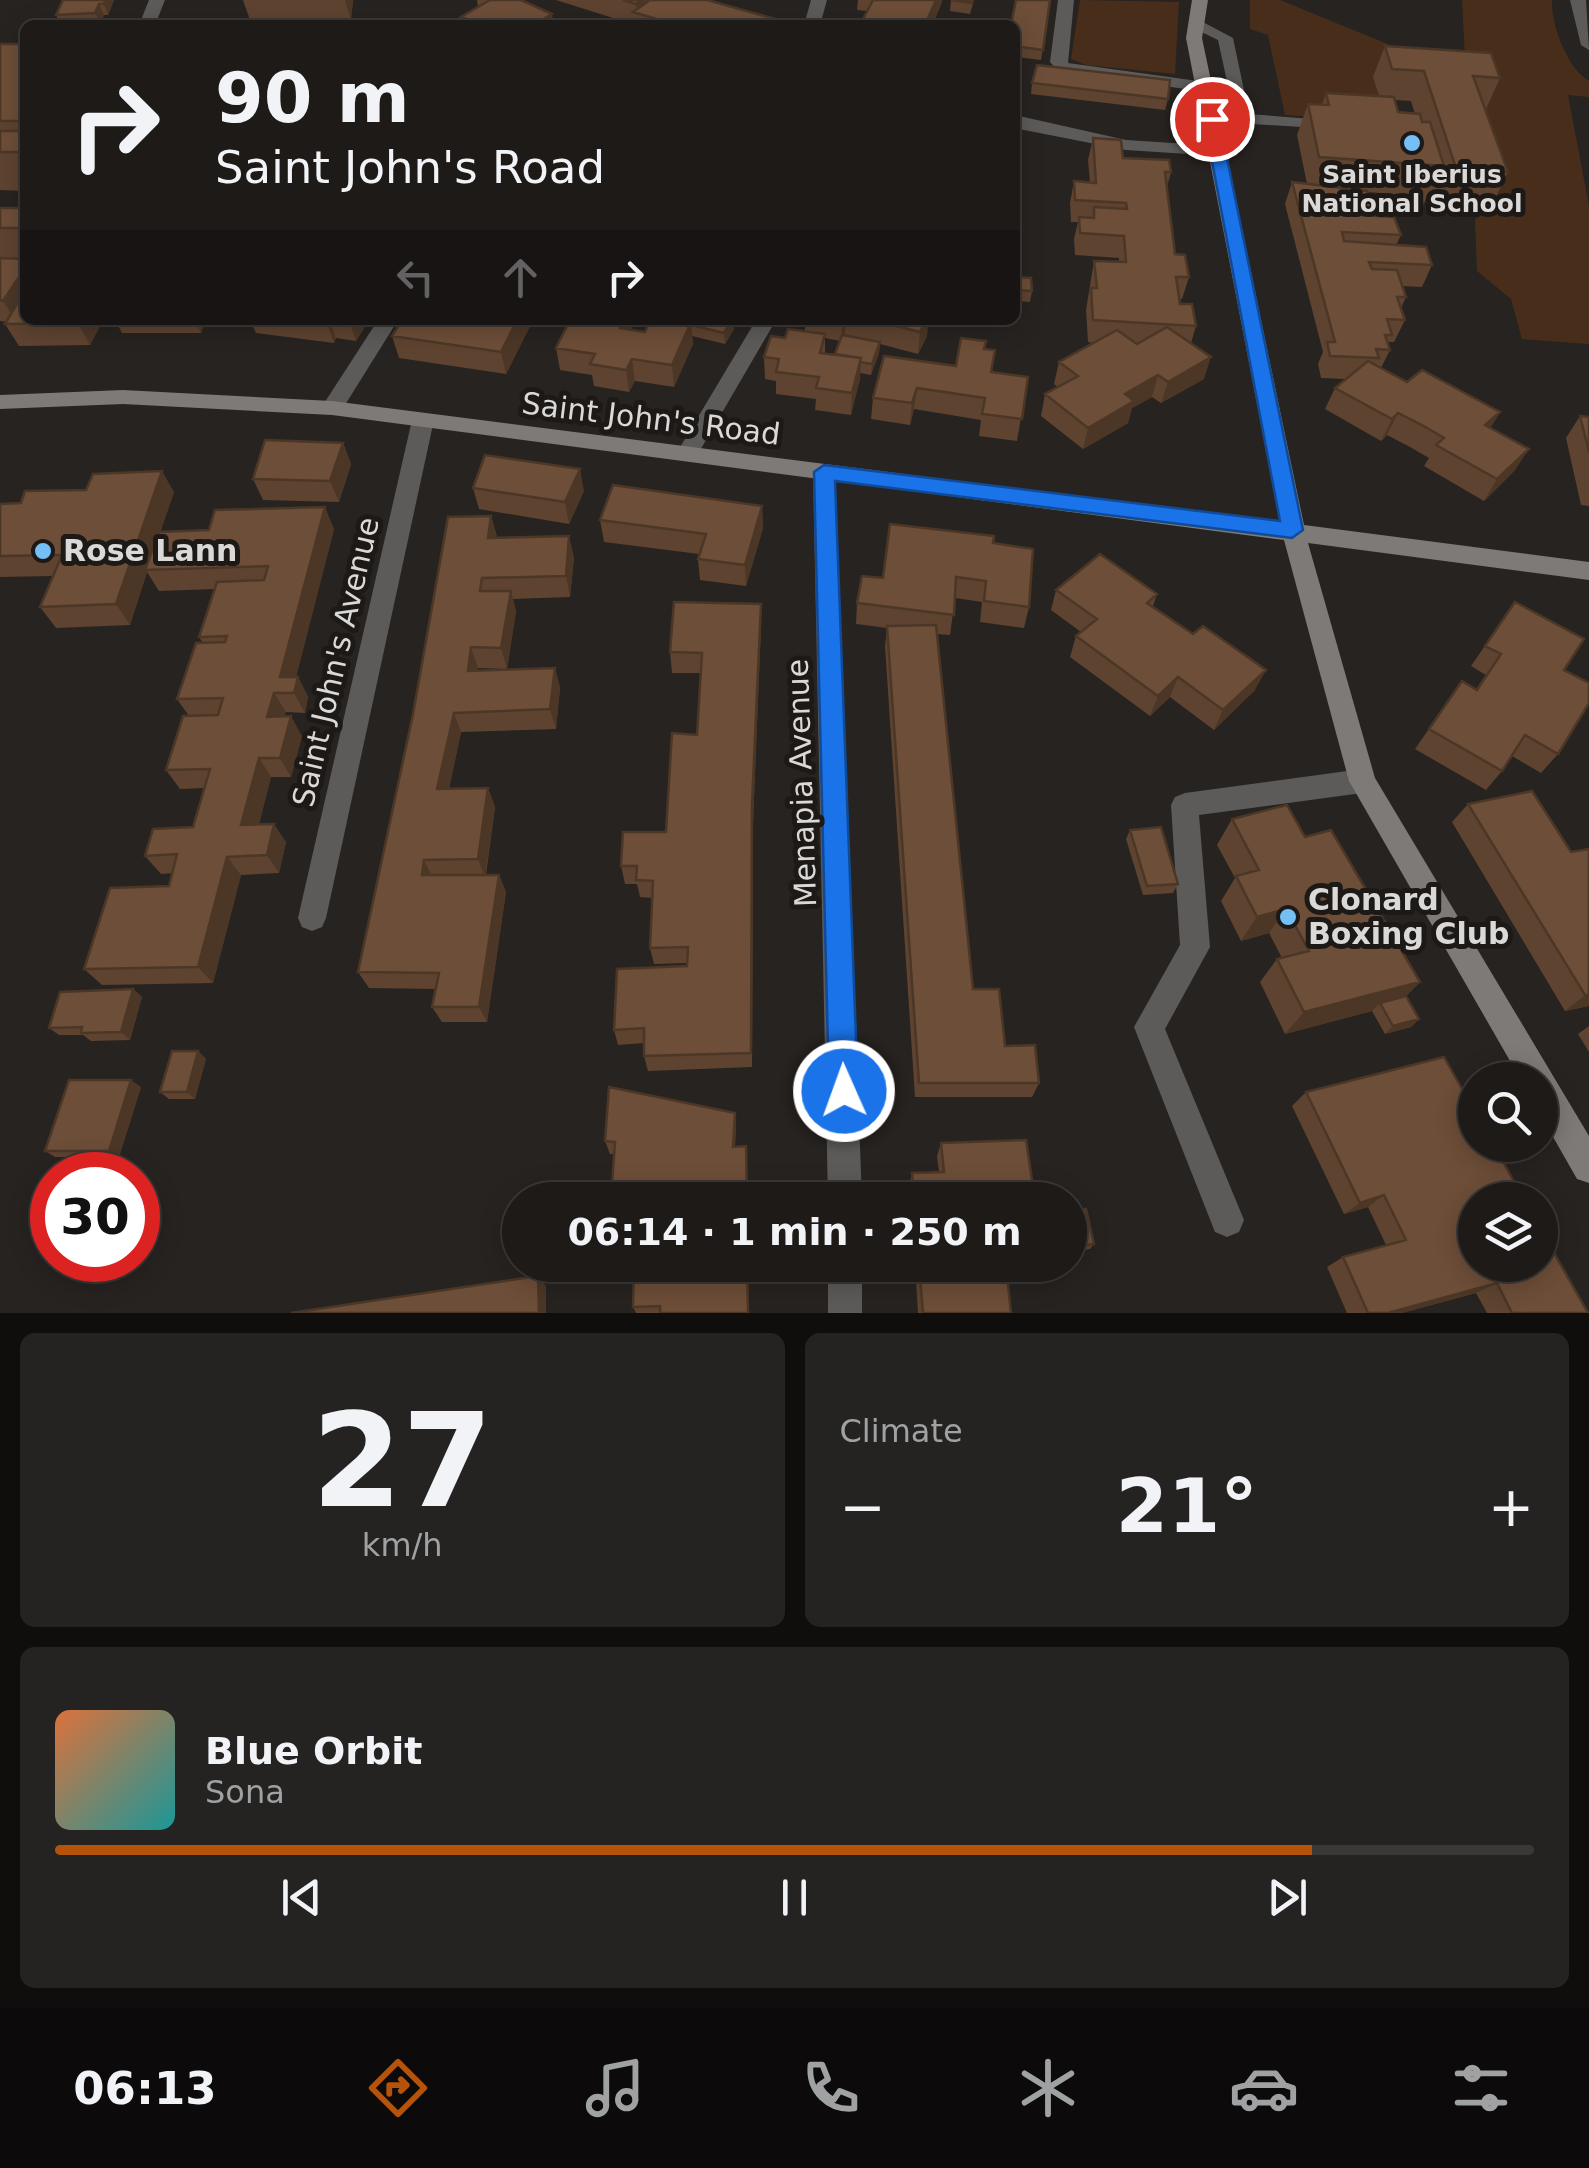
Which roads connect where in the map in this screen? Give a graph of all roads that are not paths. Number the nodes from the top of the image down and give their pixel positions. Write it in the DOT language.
graph roads {
  1 [pos="157,0"];
  2 [pos="1066,0"];
  3 [pos="1200,0"];
  4 [pos="1578,0"];
  5 [pos="148,20"];
  6 [pos="1196,24"];
  7 [pos="1589,46"];
  8 [pos="1204,87"];
  9 [pos="1020,122"];
  10 [pos="1312,124"];
  11 [pos="1219,151"];
  12 [pos="385,325"];
  13 [pos="763,325"];
  14 [pos="0,402"];
  15 [pos="332,408"];
  16 [pos="423,420"];
  17 [pos="687,454"];
  18 [pos="824,472"];
  19 [pos="1292,530"];
  20 [pos="1589,571"];
  21 [pos="1362,781"];
  22 [pos="312,918"];
  23 [pos="1527,1062"];
  24 [pos="1558,1114"];
  25 [pos="1589,1167"];
  26 [pos="845,1182"];
  27 [pos="1228,1220"];
  28 [pos="845,1282"];
  29 [pos="845,1313"];
  1 -- 5 [label="street"];
  2 -- 8 [label="street"];
  3 -- 6 [label="street"];
  4 -- 7 [label="street"];
  6 -- 8 [label="street"];
  6 -- 10 [label="street"];
  8 -- 11 [label="street"];
  9 -- 11 [label="street"];
  11 -- 19 [label="street"];
  12 -- 15 [label="street"];
  13 -- 17 [label="street"];
  14 -- 15 [label="street, Saint John's Road"];
  15 -- 16 [label="street, Saint John's Road"];
  16 -- 17 [label="street, Saint John's Road"];
  16 -- 22 [label="street, Saint John's Avenue"];
  17 -- 18 [label="street, Saint John's Road"];
  18 -- 19 [label="street, Saint John's Road"];
  18 -- 26 [label="street, Menapia Avenue"];
  19 -- 20 [label="street, Saint John's Road"];
  19 -- 21 [label="street"];
  21 -- 23 [label="street"];
  21 -- 27 [label="street"];
  24 -- 25 [label="street"];
  28 -- 29 [label="street"];
}
